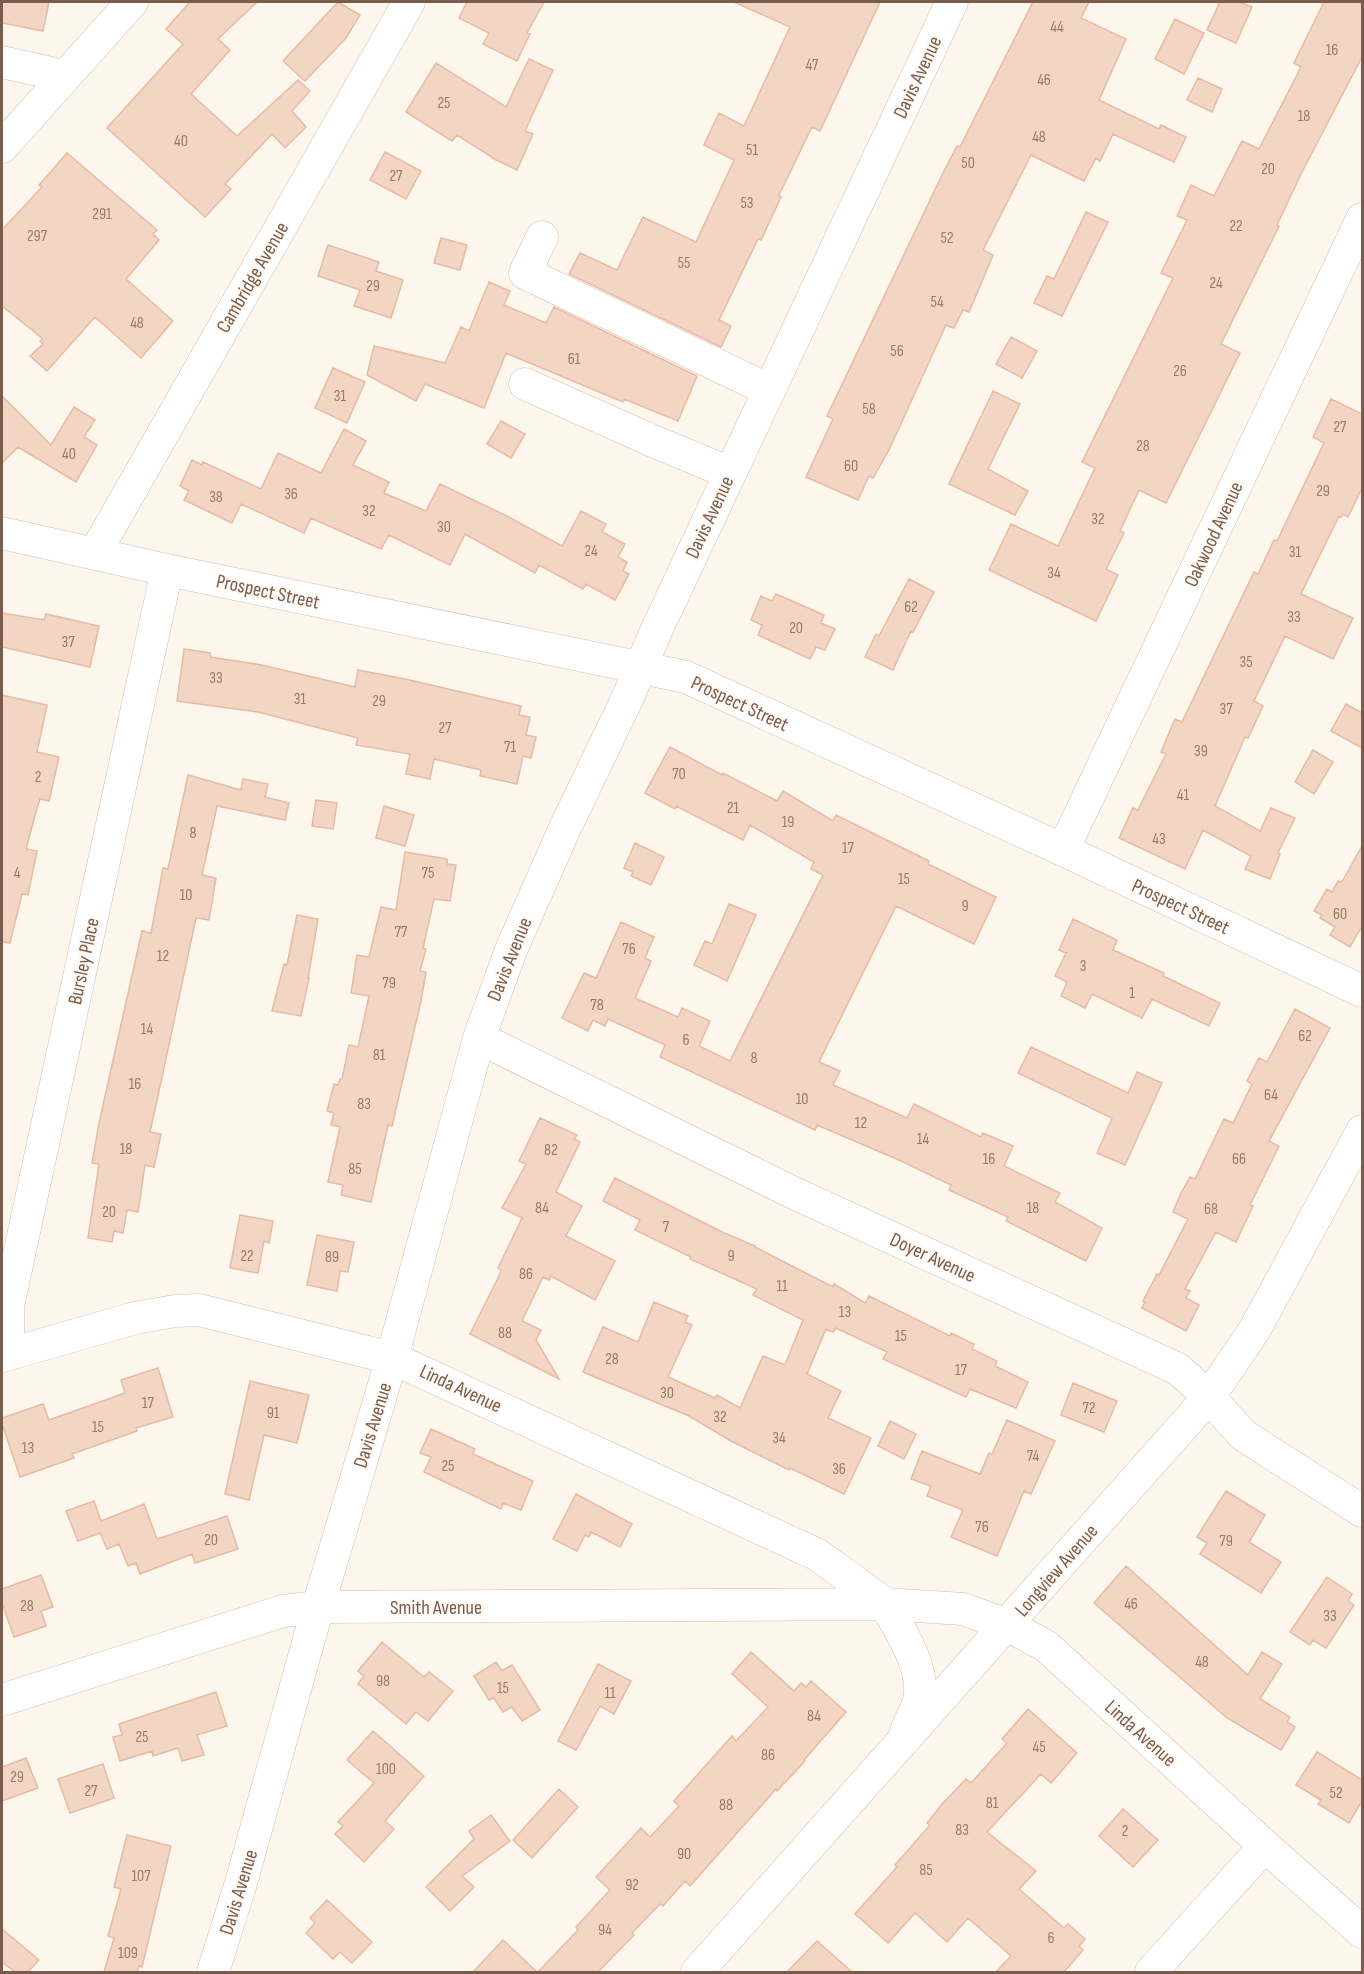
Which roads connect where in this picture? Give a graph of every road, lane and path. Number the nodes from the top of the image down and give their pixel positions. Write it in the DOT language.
graph roads {
  1 [pos="132,2"];
  2 [pos="409,2"];
  3 [pos="952,2"];
  4 [pos="2,62"];
  5 [pos="65,76"];
  6 [pos="2,147"];
  7 [pos="1362,219"];
  8 [pos="542,237"];
  9 [pos="525,384"];
  10 [pos="769,390"];
  11 [pos="730,473"];
  12 [pos="2,533"];
  13 [pos="95,553"];
  14 [pos="167,570"];
  15 [pos="640,669"];
  16 [pos="1064,850"];
  17 [pos="1362,992"];
  18 [pos="478,1038"];
  19 [pos="1362,1131"];
  20 [pos="5,1355"];
  21 [pos="392,1358"];
  22 [pos="1209,1397"];
  23 [pos="1362,1512"];
  24 [pos="885,1604"];
  25 [pos="318,1607"];
  26 [pos="1007,1625"];
  27 [pos="2,1700"];
  28 [pos="898,1749"];
  29 [pos="1265,1846"];
  30 [pos="1362,1932"];
  31 [pos="213,1972"];
  32 [pos="698,1972"];
  33 [pos="1151,1972"];
  1 -- 5 [label="street"];
  2 -- 13 [label="street, Cambridge Avenue"];
  3 -- 10 [label="street, Davis Avenue"];
  4 -- 5 [label="street"];
  5 -- 6 [label="street"];
  7 -- 16 [label="street, Oakwood Avenue"];
  8 -- 10 [label="street"];
  9 -- 11 [label="street"];
  10 -- 11 [label="street, Davis Avenue"];
  11 -- 15 [label="street, Davis Avenue"];
  12 -- 13 [label="street, Prospect Street"];
  13 -- 14 [label="street, Prospect Street"];
  14 -- 15 [label="street, Prospect Street"];
  14 -- 20 [label="street, Bursley Place"];
  15 -- 16 [label="street, Prospect Street"];
  15 -- 18 [label="street, Davis Avenue"];
  16 -- 17 [label="street, Prospect Street"];
  18 -- 21 [label="street, Davis Avenue"];
  18 -- 22 [label="street, Doyer Avenue"];
  19 -- 22 [label="street, Longview Avenue"];
  20 -- 21 [label="street, Linda Avenue"];
  21 -- 24 [label="street, Linda Avenue"];
  21 -- 25 [label="street, Davis Avenue"];
  22 -- 23 [label="street, Doyer Avenue"];
  22 -- 26 [label="street, Longview Avenue"];
  24 -- 25 [label="street, Smith Avenue"];
  24 -- 26 [label="street, Linda Avenue"];
  24 -- 28 [label="street, Linda Avenue"];
  25 -- 27 [label="street, Smith Avenue"];
  25 -- 31 [label="street, Davis Avenue"];
  26 -- 28 [label="street, Longview Avenue"];
  26 -- 29 [label="street, Linda Avenue"];
  28 -- 32 [label="street, Longview Avenue"];
  29 -- 30 [label="street, Linda Avenue"];
  29 -- 33 [label="street"];
}
